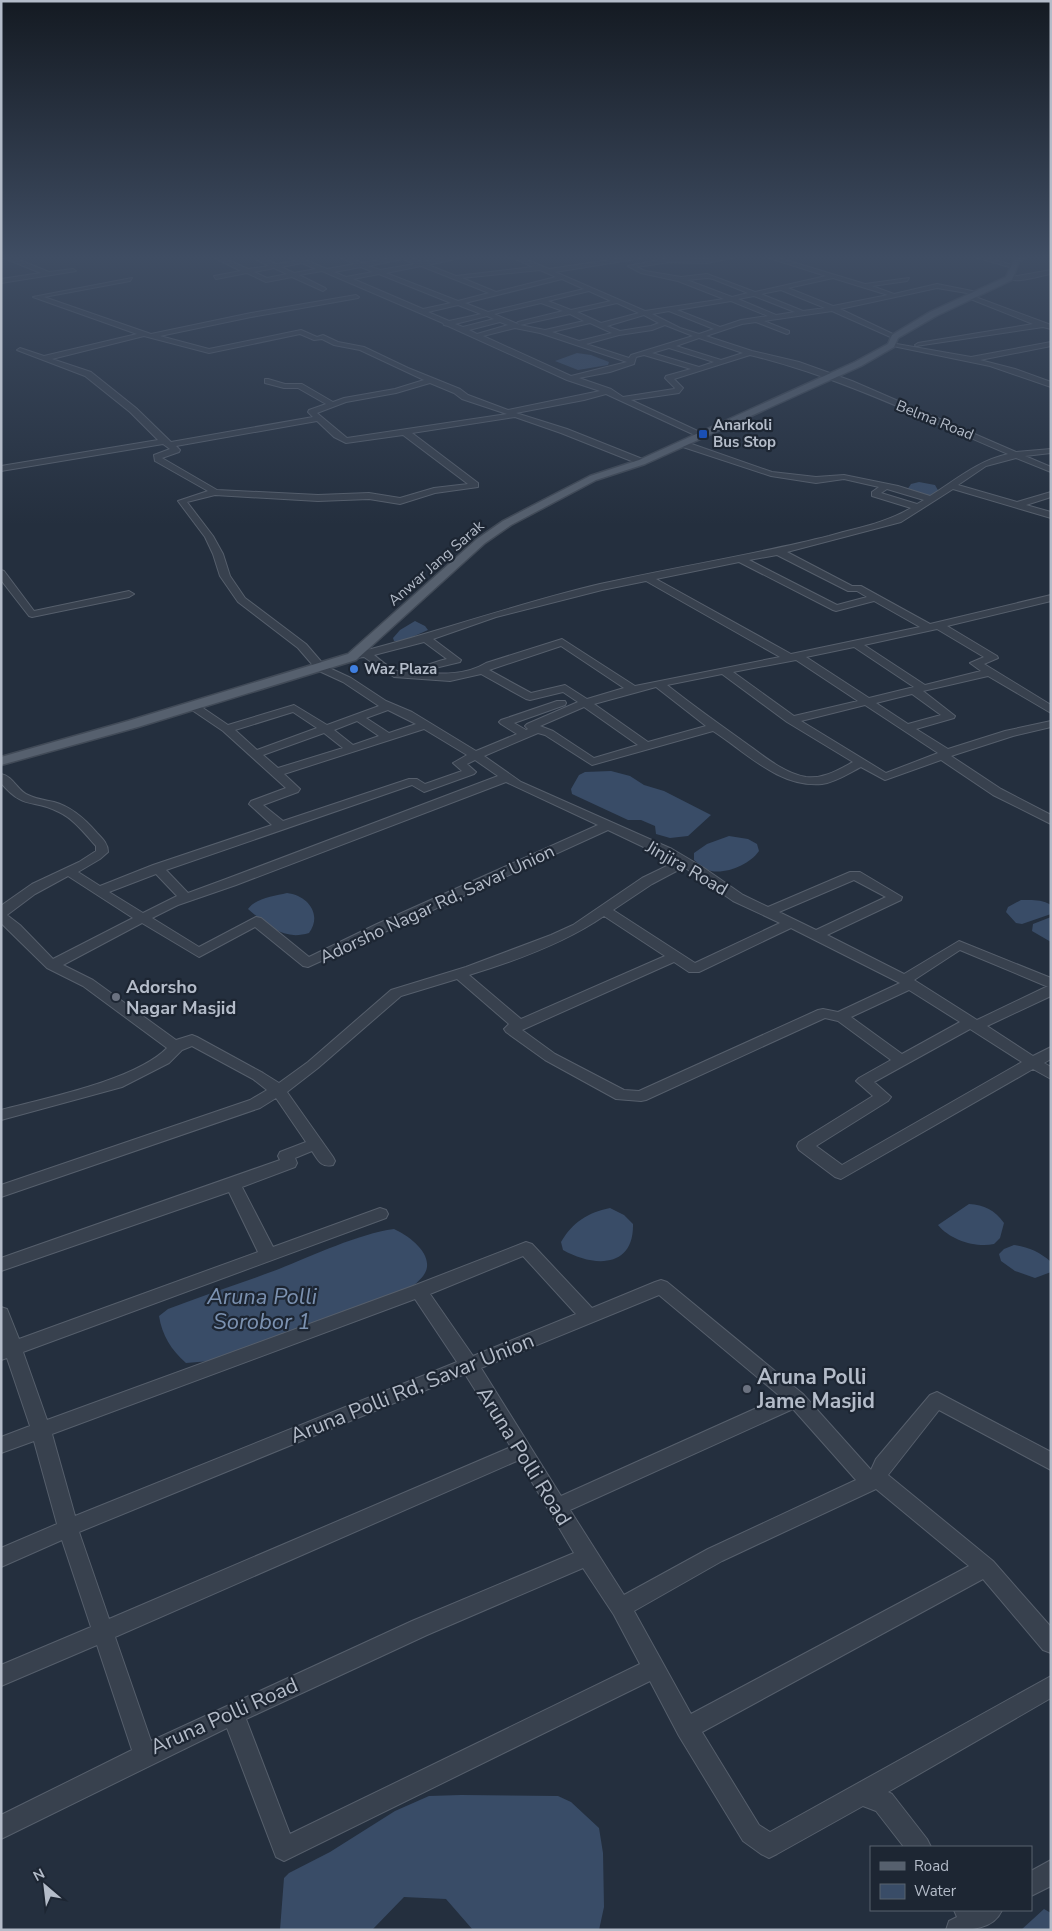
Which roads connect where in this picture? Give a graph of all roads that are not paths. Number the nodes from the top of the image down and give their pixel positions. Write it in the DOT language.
graph roads {
  1 [pos="103,345"];
  2 [pos="187,345"];
  3 [pos="238,345"];
  4 [pos="343,345"];
  5 [pos="496,345"];
  6 [pos="584,345"];
  7 [pos="675,345"];
  8 [pos="697,345"];
  9 [pos="725,345"];
  10 [pos="886,345"];
  11 [pos="901,345"];
  12 [pos="917,345"];
  13 [pos="1045,345"];
  14 [pos="671,346"];
  15 [pos="703,347"];
  16 [pos="904,347"];
  17 [pos="20,350"];
  18 [pos="653,351"];
  19 [pos="720,352"];
  20 [pos="644,353"];
  21 [pos="750,353"];
  22 [pos="739,358"];
  23 [pos="42,359"];
  24 [pos="970,360"];
  25 [pos="631,361"];
  26 [pos="722,362"];
  27 [pos="702,368"];
  28 [pos="828,377"];
  29 [pos="570,378"];
  30 [pos="432,380"];
  31 [pos="268,381"];
  32 [pos="1051,385"];
  33 [pos="608,391"];
  34 [pos="621,399"];
  35 [pos="332,404"];
  36 [pos="507,412"];
  37 [pos="518,414"];
  38 [pos="318,418"];
  39 [pos="405,432"];
  40 [pos="699,435"];
  41 [pos="167,443"];
  42 [pos="683,444"];
  43 [pos="1051,451"];
  44 [pos="1017,454"];
  45 [pos="642,462"];
  46 [pos="1,469"];
  47 [pos="1051,470"];
  48 [pos="886,486"];
  49 [pos="952,486"];
  50 [pos="215,492"];
  51 [pos="1051,494"];
  52 [pos="930,499"];
  53 [pos="1018,505"];
  54 [pos="917,507"];
  55 [pos="1051,515"];
  56 [pos="777,551"];
  57 [pos="740,559"];
  58 [pos="1,573"];
  59 [pos="646,577"];
  60 [pos="129,594"];
  61 [pos="875,598"];
  62 [pos="1051,598"];
  63 [pos="933,626"];
  64 [pos="425,638"];
  65 [pos="856,644"];
  66 [pos="367,655"];
  67 [pos="352,657"];
  68 [pos="794,657"];
  69 [pos="447,662"];
  70 [pos="321,668"];
  71 [pos="482,670"];
  72 [pos="724,671"];
  73 [pos="990,672"];
  74 [pos="407,675"];
  75 [pos="461,675"];
  76 [pos="660,685"];
  77 [pos="918,689"];
  78 [pos="634,690"];
  79 [pos="582,701"];
  80 [pos="867,702"];
  81 [pos="193,706"];
  82 [pos="388,706"];
  83 [pos="1051,710"];
  84 [pos="358,717"];
  85 [pos="791,720"];
  86 [pos="421,723"];
  87 [pos="1051,724"];
  88 [pos="714,727"];
  89 [pos="326,728"];
  90 [pos="906,728"];
  91 [pos="227,729"];
  92 [pos="531,731"];
  93 [pos="384,735"];
  94 [pos="646,746"];
  95 [pos="351,748"];
  96 [pos="256,754"];
  97 [pos="945,755"];
  98 [pos="475,757"];
  99 [pos="1,761"];
  100 [pos="861,762"];
  101 [pos="277,772"];
  102 [pos="1,777"];
  103 [pos="507,777"];
  104 [pos="1051,820"];
  105 [pos="608,825"];
  106 [pos="281,826"];
  107 [pos="684,862"];
  108 [pos="157,868"];
  109 [pos="71,872"];
  110 [pos="100,891"];
  111 [pos="185,897"];
  112 [pos="604,910"];
  113 [pos="768,912"];
  114 [pos="1,913"];
  115 [pos="1,917"];
  116 [pos="144,918"];
  117 [pos="791,923"];
  118 [pos="816,935"];
  119 [pos="675,957"];
  120 [pos="52,966"];
  121 [pos="460,974"];
  122 [pos="907,982"];
  123 [pos="1051,983"];
  124 [pos="1051,990"];
  125 [pos="842,1017"];
  126 [pos="973,1024"];
  127 [pos="519,1025"];
  128 [pos="177,1046"];
  129 [pos="1051,1052"];
  130 [pos="901,1060"];
  131 [pos="1033,1062"];
  132 [pos="1051,1074"];
  133 [pos="278,1090"];
  134 [pos="1,1115"];
  135 [pos="315,1144"];
  136 [pos="327,1162"];
  137 [pos="233,1184"];
  138 [pos="1,1191"];
  139 [pos="380,1214"];
  140 [pos="268,1254"];
  141 [pos="1,1265"];
  142 [pos="419,1291"];
  143 [pos="1,1314"];
  144 [pos="589,1316"];
  145 [pos="8,1350"];
  146 [pos="468,1366"];
  147 [pos="796,1399"];
  148 [pos="41,1430"];
  149 [pos="1,1445"];
  150 [pos="523,1450"];
  151 [pos="1051,1462"];
  152 [pos="874,1481"];
  153 [pos="556,1507"];
  154 [pos="68,1528"];
  155 [pos="1,1558"];
  156 [pos="587,1558"];
  157 [pos="986,1567"];
  158 [pos="621,1608"];
  159 [pos="104,1632"];
  160 [pos="1051,1643"];
  161 [pos="654,1668"];
  162 [pos="1,1676"];
  163 [pos="1051,1686"];
  164 [pos="233,1714"];
  165 [pos="687,1728"];
  166 [pos="145,1755"];
  167 [pos="862,1794"];
  168 [pos="1,1827"];
  169 [pos="918,1846"];
  1 -- 23 [label="street"];
  2 -- 3 [label="street"];
  4 -- 30 [label="street"];
  5 -- 29 [label="street"];
  6 -- 25 [label="street"];
  7 -- 14 [label="street"];
  8 -- 15 [label="street"];
  9 -- 21 [label="street, Belma Road"];
  10 -- 28 [label="main road, Anwar Jang Sarak"];
  11 -- 16 [label="street"];
  12 -- 16 [label="street"];
  13 -- 24 [label="street"];
  14 -- 18 [label="street"];
  14 -- 26 [label="street"];
  16 -- 24 [label="street"];
  17 -- 23 [label="street"];
  18 -- 20 [label="street"];
  18 -- 27 [label="street"];
  19 -- 22 [label="street"];
  20 -- 25 [label="street"];
  20 -- 27 [label="street"];
  21 -- 22 [label="street"];
  21 -- 28 [label="street, Belma Road"];
  22 -- 26 [label="street"];
  23 -- 41 [label="street"];
  24 -- 32 [label="street"];
  25 -- 29 [label="street"];
  26 -- 27 [label="street"];
  27 -- 34 [label="street"];
  28 -- 40 [label="main road, Anwar Jang Sarak"];
  28 -- 44 [label="street, Belma Road"];
  29 -- 33 [label="street"];
  30 -- 35 [label="street"];
  30 -- 36 [label="street"];
  31 -- 35 [label="street"];
  33 -- 34 [label="street"];
  33 -- 36 [label="street"];
  34 -- 40 [label="street"];
  35 -- 38 [label="street"];
  36 -- 37 [label="street"];
  37 -- 39 [label="street"];
  37 -- 45 [label="street"];
  38 -- 39 [label="street"];
  38 -- 41 [label="street"];
  39 -- 50 [label="street"];
  40 -- 42 [label="main road, Anwar Jang Sarak"];
  41 -- 46 [label="street"];
  41 -- 50 [label="street"];
  42 -- 45 [label="main road, Anwar Jang Sarak"];
  42 -- 48 [label="street"];
  43 -- 44 [label="street"];
  44 -- 47 [label="street, Belma Road"];
  44 -- 49 [label="street"];
  45 -- 67 [label="main road, Anwar Jang Sarak"];
  48 -- 52 [label="street"];
  48 -- 54 [label="street"];
  49 -- 52 [label="street"];
  49 -- 53 [label="street"];
  50 -- 70 [label="street"];
  51 -- 53 [label="street"];
  52 -- 54 [label="street"];
  53 -- 55 [label="street"];
  54 -- 56 [label="street"];
  56 -- 57 [label="street"];
  56 -- 61 [label="street"];
  57 -- 59 [label="street"];
  57 -- 61 [label="street"];
  58 -- 60 [label="street"];
  59 -- 64 [label="street"];
  59 -- 68 [label="street"];
  61 -- 63 [label="street"];
  62 -- 63 [label="street"];
  63 -- 65 [label="street"];
  63 -- 73 [label="street"];
  64 -- 66 [label="street"];
  64 -- 69 [label="street"];
  65 -- 68 [label="street"];
  65 -- 77 [label="street"];
  66 -- 67 [label="street"];
  66 -- 74 [label="street"];
  67 -- 70 [label="main road, Anwar Jang Sarak"];
  68 -- 72 [label="street"];
  68 -- 80 [label="street"];
  69 -- 74 [label="street"];
  69 -- 75 [label="street"];
  70 -- 81 [label="main road, Anwar Jang Sarak"];
  70 -- 82 [label="street, Jinjira Road"];
  71 -- 75 [label="street"];
  71 -- 78 [label="street"];
  71 -- 79 [label="street"];
  72 -- 76 [label="street"];
  72 -- 85 [label="street"];
  73 -- 77 [label="street"];
  73 -- 83 [label="street"];
  74 -- 75 [label="street"];
  76 -- 78 [label="street"];
  76 -- 88 [label="street"];
  77 -- 80 [label="street"];
  77 -- 90 [label="street"];
  78 -- 79 [label="street"];
  79 -- 92 [label="street"];
  79 -- 92 [label="street"];
  79 -- 94 [label="street"];
  80 -- 85 [label="street"];
  80 -- 90 [label="street"];
  81 -- 91 [label="street"];
  81 -- 99 [label="main road, Anwar Jang Sarak"];
  82 -- 84 [label="street"];
  82 -- 86 [label="street, Jinjira Road"];
  84 -- 89 [label="street"];
  84 -- 93 [label="street"];
  85 -- 100 [label="street"];
  86 -- 93 [label="street"];
  86 -- 98 [label="street, Jinjira Road"];
  87 -- 97 [label="street"];
  88 -- 94 [label="street"];
  88 -- 100 [label="street"];
  89 -- 91 [label="street"];
  89 -- 95 [label="street"];
  89 -- 96 [label="street"];
  90 -- 97 [label="street"];
  91 -- 96 [label="street"];
  92 -- 94 [label="street"];
  92 -- 98 [label="street"];
  93 -- 95 [label="street"];
  95 -- 101 [label="street"];
  96 -- 101 [label="street"];
  97 -- 100 [label="street"];
  97 -- 104 [label="street"];
  98 -- 103 [label="street, Jinjira Road"];
  98 -- 106 [label="street"];
  101 -- 106 [label="street"];
  102 -- 109 [label="street"];
  103 -- 105 [label="street, Jinjira Road"];
  103 -- 111 [label="street"];
  105 -- 107 [label="street, Jinjira Road"];
  105 -- 116 [label="street, Adorsho Nagar Rd, Savar Union"];
  106 -- 108 [label="street"];
  107 -- 112 [label="street"];
  107 -- 113 [label="street, Jinjira Road"];
  108 -- 110 [label="street"];
  108 -- 111 [label="street"];
  109 -- 110 [label="street, Adorsho Nagar Rd, Savar Union"];
  109 -- 114 [label="street"];
  110 -- 116 [label="street, Adorsho Nagar Rd, Savar Union"];
  111 -- 116 [label="street"];
  112 -- 119 [label="street"];
  112 -- 121 [label="street"];
  113 -- 117 [label="street, Jinjira Road"];
  113 -- 118 [label="street"];
  115 -- 120 [label="street"];
  116 -- 120 [label="street"];
  117 -- 118 [label="street, Jinjira Road"];
  117 -- 119 [label="street"];
  118 -- 122 [label="street, Jinjira Road"];
  119 -- 127 [label="street"];
  120 -- 128 [label="street"];
  121 -- 127 [label="street"];
  121 -- 133 [label="street"];
  122 -- 123 [label="street"];
  122 -- 125 [label="street"];
  122 -- 126 [label="street, Jinjira Road"];
  124 -- 126 [label="street"];
  125 -- 127 [label="street"];
  125 -- 130 [label="street"];
  126 -- 130 [label="street"];
  126 -- 131 [label="street, Jinjira Road"];
  128 -- 133 [label="street"];
  128 -- 134 [label="street"];
  129 -- 131 [label="street"];
  130 -- 131 [label="street"];
  131 -- 132 [label="street, Jinjira Road"];
  133 -- 135 [label="street"];
  133 -- 138 [label="street"];
  135 -- 136 [label="street"];
  135 -- 137 [label="street"];
  137 -- 140 [label="street"];
  137 -- 141 [label="street"];
  139 -- 140 [label="street"];
  140 -- 145 [label="street"];
  142 -- 144 [label="street"];
  142 -- 146 [label="street, Aruna Polli Road"];
  142 -- 148 [label="street"];
  143 -- 145 [label="street, Aruna Polli Road"];
  144 -- 146 [label="street, Aruna Polli Rd, Savar Union"];
  144 -- 147 [label="street, Aruna Polli Rd, Savar Union"];
  145 -- 148 [label="street, Aruna Polli Road"];
  146 -- 150 [label="street, Aruna Polli Road"];
  146 -- 154 [label="street, Aruna Polli Rd, Savar Union"];
  147 -- 152 [label="street"];
  147 -- 153 [label="street"];
  148 -- 149 [label="street"];
  148 -- 154 [label="street, Aruna Polli Road"];
  150 -- 153 [label="street, Aruna Polli Road"];
  150 -- 159 [label="street"];
  151 -- 152 [label="street"];
  152 -- 157 [label="street"];
  152 -- 158 [label="street"];
  153 -- 156 [label="street, Aruna Polli Road"];
  154 -- 155 [label="street, Aruna Polli Rd, Savar Union"];
  154 -- 159 [label="street, Aruna Polli Road"];
  156 -- 158 [label="street, Aruna Polli Road"];
  156 -- 164 [label="street, Aruna Polli Road"];
  157 -- 160 [label="street"];
  157 -- 165 [label="street"];
  158 -- 161 [label="street, Aruna Polli Road"];
  159 -- 162 [label="street"];
  159 -- 166 [label="street, Aruna Polli Road"];
  161 -- 164 [label="street"];
  161 -- 165 [label="street, Aruna Polli Road"];
  163 -- 167 [label="street"];
  164 -- 166 [label="street, Aruna Polli Road"];
  165 -- 167 [label="street, Aruna Polli Road"];
  166 -- 168 [label="street"];
  167 -- 169 [label="street"];
}
